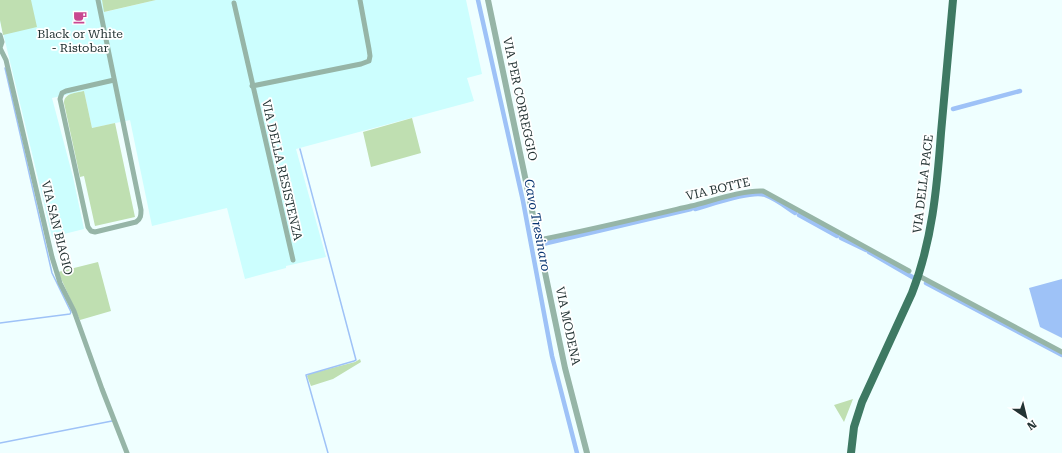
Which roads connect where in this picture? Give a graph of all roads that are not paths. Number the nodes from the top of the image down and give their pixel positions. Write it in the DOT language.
graph roads {
  1 [pos="98,0"];
  2 [pos="360,0"];
  3 [pos="488,0"];
  4 [pos="953,0"];
  5 [pos="234,3"];
  6 [pos="0,35"];
  7 [pos="0,48"];
  8 [pos="114,80"];
  9 [pos="252,86"];
  10 [pos="531,202"];
  11 [pos="539,240"];
  12 [pos="293,260"];
  13 [pos="909,271"];
  14 [pos="919,276"];
  15 [pos="1062,352"];
  16 [pos="127,453"];
  17 [pos="587,453"];
  18 [pos="851,453"];
  1 -- 8 [label="street"];
  2 -- 9 [label="street, VIA DELLA RESISTENZA"];
  3 -- 10 [label="street, VIA PER CORREGGIO"];
  4 -- 14 [label="main road, VIA DELLA PACE"];
  5 -- 9 [label="street, VIA DELLA RESISTENZA"];
  6 -- 7 [label="street"];
  7 -- 16 [label="street, VIA SAN BIAGIO"];
  8 -- 8 [label="street"];
  9 -- 12 [label="street, VIA DELLA RESISTENZA"];
  10 -- 11 [label="street, VIA MODENA"];
  11 -- 13 [label="street, VIA BOTTE"];
  11 -- 17 [label="street, VIA MODENA"];
  14 -- 15 [label="street"];
  14 -- 18 [label="main road, VIA DELLA PACE"];
}
